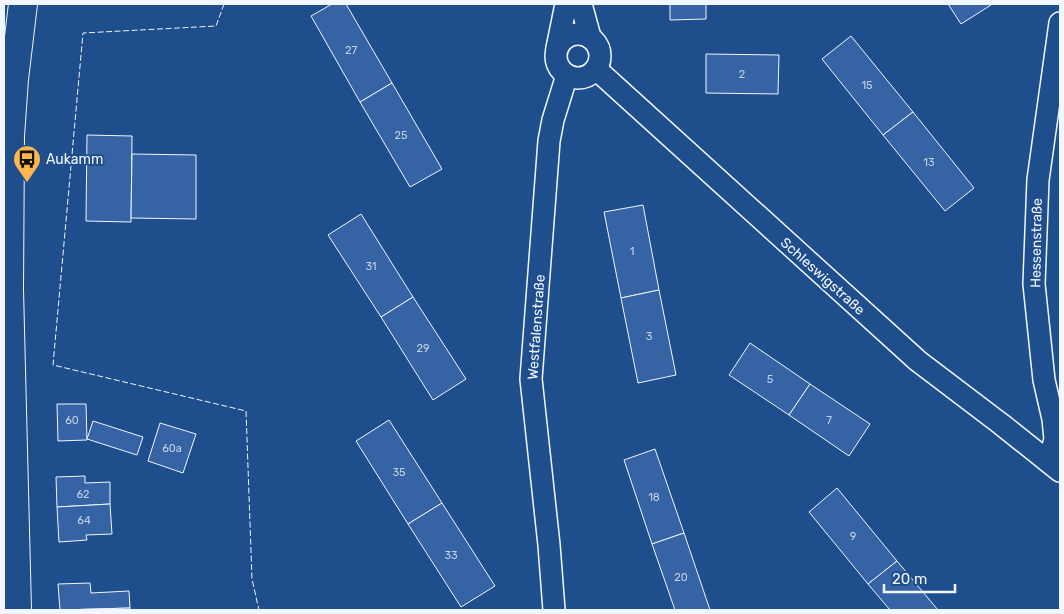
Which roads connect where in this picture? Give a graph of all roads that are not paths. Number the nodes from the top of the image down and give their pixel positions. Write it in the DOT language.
graph roads {
  1 [pos="23,4"];
  2 [pos="566,4"];
  3 [pos="581,4"];
  4 [pos="1060,22"];
  5 [pos="590,37"];
  6 [pos="557,48"];
  7 [pos="596,69"];
  8 [pos="567,75"];
  9 [pos="6,280"];
  10 [pos="1055,467"];
  11 [pos="17,610"];
  12 [pos="554,610"];
  1 -- 9 [label="main road"];
  2 -- 6 [label="street"];
  3 -- 5 [label="street"];
  4 -- 10 [label="street, Hessenstraße"];
  5 -- 6 [label="street"];
  5 -- 7 [label="street"];
  6 -- 8 [label="street"];
  7 -- 8 [label="street"];
  7 -- 10 [label="street, Schleswigstraße"];
  8 -- 12 [label="street, Westfalenstraße"];
  9 -- 11 [label="main road"];
}
